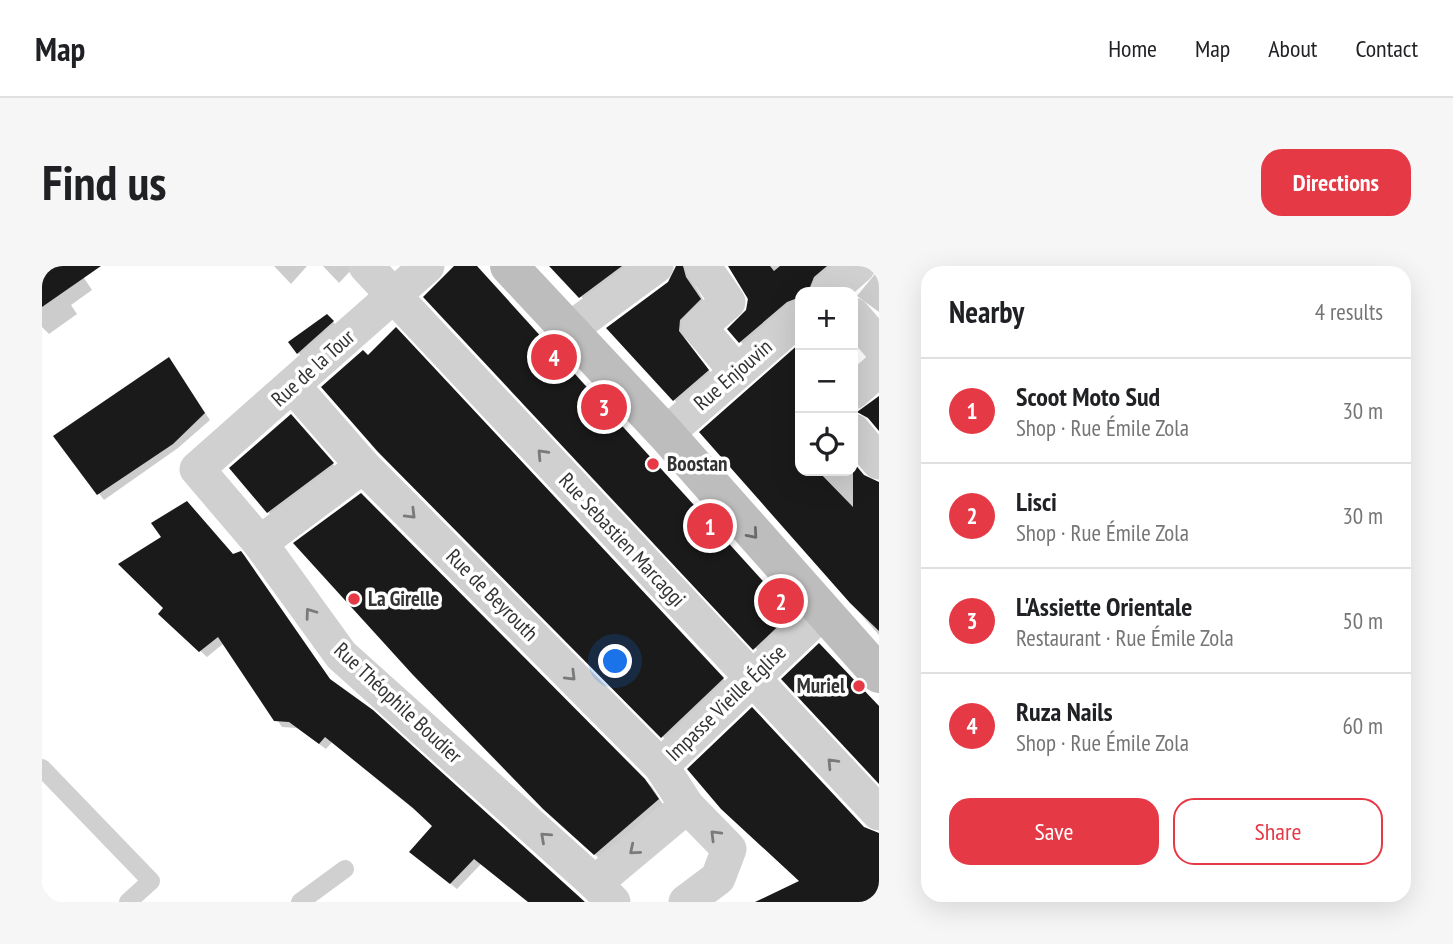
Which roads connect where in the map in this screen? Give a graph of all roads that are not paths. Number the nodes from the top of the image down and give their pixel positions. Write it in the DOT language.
graph roads {
  1 [pos="366,266"];
  2 [pos="427,266"];
  3 [pos="509,266"];
  4 [pos="656,266"];
  5 [pos="703,266"];
  6 [pos="858,266"];
  7 [pos="843,287"];
  8 [pos="394,296"];
  9 [pos="795,321"];
  10 [pos="858,322"];
  11 [pos="569,330"];
  12 [pos="879,345"];
  13 [pos="879,369"];
  14 [pos="737,372"];
  15 [pos="293,387"];
  16 [pos="858,388"];
  17 [pos="666,434"];
  18 [pos="858,437"];
  19 [pos="879,462"];
  20 [pos="363,466"];
  21 [pos="197,469"];
  22 [pos="260,542"];
  23 [pos="822,612"];
  24 [pos="879,674"];
  25 [pos="751,677"];
  26 [pos="661,766"];
  27 [pos="42,768"];
  28 [pos="687,806"];
  29 [pos="879,813"];
  30 [pos="345,869"];
  31 [pos="604,892"];
  32 [pos="128,902"];
  33 [pos="300,902"];
  34 [pos="686,902"];
  1 -- 8 [label="street, Rue Sebastien Marcaggi"];
  2 -- 8 [label="street, Rue de la Tour"];
  3 -- 11 [label="street"];
  4 -- 11 [label="street"];
  5 -- 14 [label="street"];
  6 -- 7 [label="street"];
  8 -- 15 [label="street, Rue de la Tour"];
  25 -- 8 [label="street, Rue Sebastien Marcaggi, one-way"];
  9 -- 14 [label="street, Rue Enjouvin"];
  10 -- 12 [label="street"];
  11 -- 17 [label="street"];
  13 -- 16 [label="street"];
  14 -- 17 [label="street, Rue Enjouvin"];
  15 -- 20 [label="street, Rue de Beyrouth"];
  15 -- 21 [label="street, Rue de la Tour"];
  17 -- 23 [label="street, one-way"];
  18 -- 19 [label="street"];
  20 -- 22 [label="street"];
  20 -- 26 [label="street, Rue de Beyrouth, one-way"];
  21 -- 22 [label="street, Rue Théophile Boudier"];
  31 -- 22 [label="street, Rue Théophile Boudier, one-way"];
  23 -- 24 [label="street"];
  23 -- 25 [label="street, Impasse Vieille Église"];
  25 -- 26 [label="street, Impasse Vieille Église"];
  29 -- 25 [label="street, Rue Sebastien Marcaggi, one-way"];
  26 -- 28 [label="street, Rue de Beyrouth"];
  27 -- 32 [label="lane"];
  28 -- 31 [label="street, one-way"];
  34 -- 28 [label="street, Rue de Beyrouth, one-way"];
  30 -- 33 [label="lane"];
}
